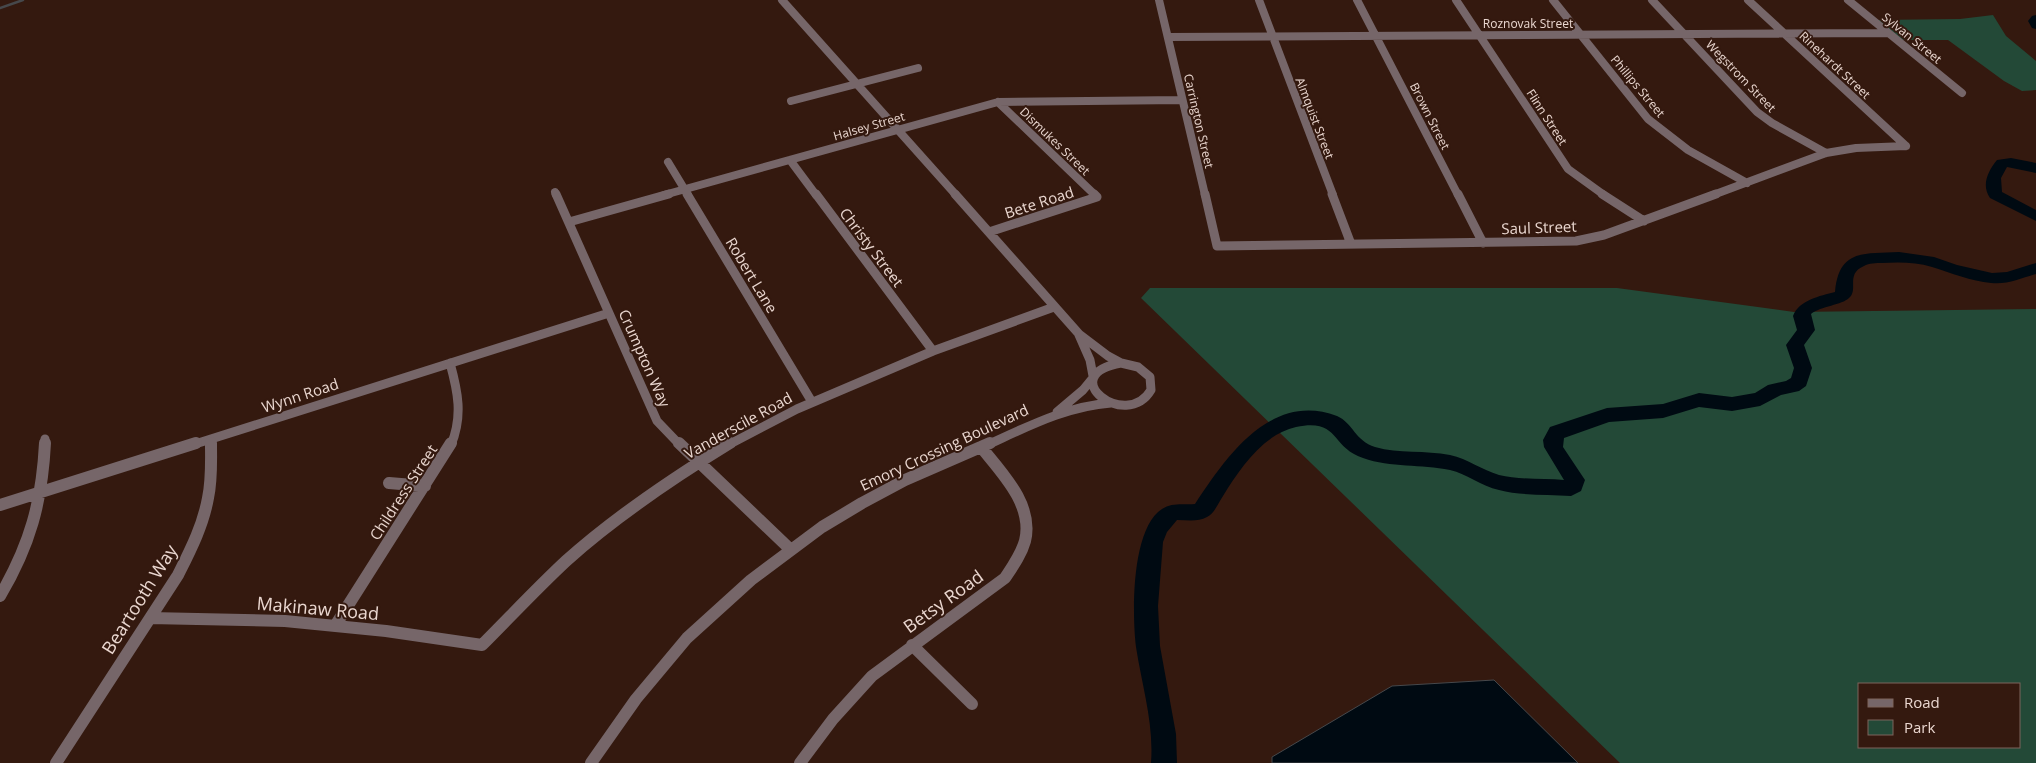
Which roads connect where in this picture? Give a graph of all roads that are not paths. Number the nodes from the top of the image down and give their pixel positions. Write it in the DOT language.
graph roads {
  1 [pos="782,0"];
  2 [pos="1159,0"];
  3 [pos="1259,0"];
  4 [pos="1357,0"];
  5 [pos="1456,0"];
  6 [pos="1554,0"];
  7 [pos="1652,0"];
  8 [pos="1748,0"];
  9 [pos="1848,0"];
  10 [pos="1784,33"];
  11 [pos="1888,33"];
  12 [pos="1581,34"];
  13 [pos="1684,34"];
  14 [pos="1376,35"];
  15 [pos="1479,35"];
  16 [pos="1272,36"];
  17 [pos="1168,37"];
  18 [pos="918,68"];
  19 [pos="857,83"];
  20 [pos="1962,93"];
  21 [pos="1182,100"];
  22 [pos="791,101"];
  23 [pos="998,102"];
  24 [pos="899,130"];
  25 [pos="1906,146"];
  26 [pos="1826,153"];
  27 [pos="790,160"];
  28 [pos="668,162"];
  29 [pos="1747,183"];
  30 [pos="684,190"];
  31 [pos="555,192"];
  32 [pos="1097,197"];
  33 [pos="569,222"];
  34 [pos="1644,222"];
  35 [pos="988,232"];
  36 [pos="1483,243"];
  37 [pos="1351,244"];
  38 [pos="1217,246"];
  39 [pos="1054,307"];
  40 [pos="609,314"];
  41 [pos="1079,334"];
  42 [pos="933,351"];
  43 [pos="450,363"];
  44 [pos="1121,363"];
  45 [pos="1093,377"];
  46 [pos="812,402"];
  47 [pos="1111,402"];
  48 [pos="1055,414"];
  49 [pos="45,439"];
  50 [pos="211,439"];
  51 [pos="981,447"];
  52 [pos="698,463"];
  53 [pos="389,483"];
  54 [pos="425,486"];
  55 [pos="41,492"];
  56 [pos="0,505"];
  57 [pos="792,550"];
  58 [pos="0,596"];
  59 [pos="150,618"];
  60 [pos="335,626"];
  61 [pos="482,645"];
  62 [pos="912,646"];
  63 [pos="972,704"];
  64 [pos="593,762"];
  65 [pos="56,763"];
  66 [pos="800,763"];
  1 -- 19 [label="street"];
  2 -- 17 [label="street, Carrington Street"];
  3 -- 16 [label="street, Almquist Street"];
  4 -- 14 [label="street, Brown Street"];
  5 -- 15 [label="street, Flinn Street"];
  6 -- 12 [label="street, Phillips Street"];
  7 -- 13 [label="street, Wegstrom Street"];
  8 -- 10 [label="street, Rinehardt Street"];
  9 -- 11 [label="street, Sylvan Street"];
  10 -- 11 [label="street, Roznovak Street"];
  10 -- 13 [label="street, Roznovak Street"];
  10 -- 25 [label="street, Rinehardt Street"];
  11 -- 20 [label="street, Sylvan Street"];
  12 -- 13 [label="street, Roznovak Street"];
  12 -- 15 [label="street, Roznovak Street"];
  12 -- 29 [label="street, Phillips Street"];
  13 -- 26 [label="street, Wegstrom Street"];
  14 -- 15 [label="street, Roznovak Street"];
  14 -- 16 [label="street, Roznovak Street"];
  14 -- 36 [label="street, Brown Street"];
  15 -- 34 [label="street, Flinn Street"];
  16 -- 17 [label="street, Roznovak Street"];
  16 -- 37 [label="street, Almquist Street"];
  17 -- 21 [label="street, Carrington Street"];
  18 -- 19 [label="street"];
  19 -- 22 [label="street"];
  19 -- 24 [label="street"];
  21 -- 23 [label="street, Halsey Street"];
  21 -- 38 [label="street, Carrington Street"];
  23 -- 24 [label="street, Halsey Street"];
  23 -- 32 [label="street, Dismukes Street"];
  24 -- 27 [label="street, Halsey Street"];
  24 -- 35 [label="street"];
  25 -- 26 [label="street, Saul Street"];
  26 -- 29 [label="street, Saul Street"];
  27 -- 30 [label="street, Halsey Street"];
  27 -- 42 [label="street, Christy Street"];
  28 -- 30 [label="street, Robert Lane"];
  29 -- 34 [label="street, Saul Street"];
  30 -- 33 [label="street, Halsey Street"];
  30 -- 46 [label="street, Robert Lane"];
  31 -- 33 [label="street, Crumpton Way"];
  32 -- 35 [label="street, Bete Road"];
  33 -- 40 [label="street, Crumpton Way"];
  34 -- 36 [label="street, Saul Street"];
  35 -- 39 [label="street"];
  36 -- 37 [label="street, Saul Street"];
  37 -- 38 [label="street, Saul Street"];
  39 -- 41 [label="street"];
  39 -- 42 [label="street, Vanderscile Road"];
  40 -- 43 [label="street, Wynn Road"];
  40 -- 52 [label="street, Crumpton Way"];
  41 -- 44 [label="street"];
  41 -- 45 [label="street"];
  42 -- 46 [label="street, Vanderscile Road"];
  43 -- 50 [label="street, Wynn Road"];
  43 -- 54 [label="street, Childress Street"];
  44 -- 45 [label="street"];
  44 -- 47 [label="street"];
  45 -- 47 [label="street"];
  45 -- 48 [label="street, Emory Crossing Boulevard"];
  46 -- 52 [label="street, Vanderscile Road"];
  47 -- 48 [label="street, Emory Crossing Boulevard"];
  48 -- 51 [label="street, Emory Crossing Boulevard"];
  49 -- 55 [label="street"];
  50 -- 55 [label="street, Wynn Road"];
  50 -- 59 [label="street, Beartooth Way"];
  51 -- 57 [label="street, Emory Crossing Boulevard"];
  51 -- 62 [label="street, Betsy Road"];
  52 -- 57 [label="street, Crumpton Way"];
  52 -- 61 [label="street, Vanderscile Road"];
  53 -- 54 [label="street"];
  54 -- 60 [label="street, Childress Street"];
  55 -- 56 [label="street, Wynn Road"];
  55 -- 58 [label="street"];
  57 -- 64 [label="street, Emory Crossing Boulevard"];
  59 -- 60 [label="street, Makinaw Road"];
  59 -- 65 [label="street, Beartooth Way"];
  60 -- 61 [label="street, Makinaw Road"];
  62 -- 63 [label="street"];
  62 -- 66 [label="street, Betsy Road"];
}
